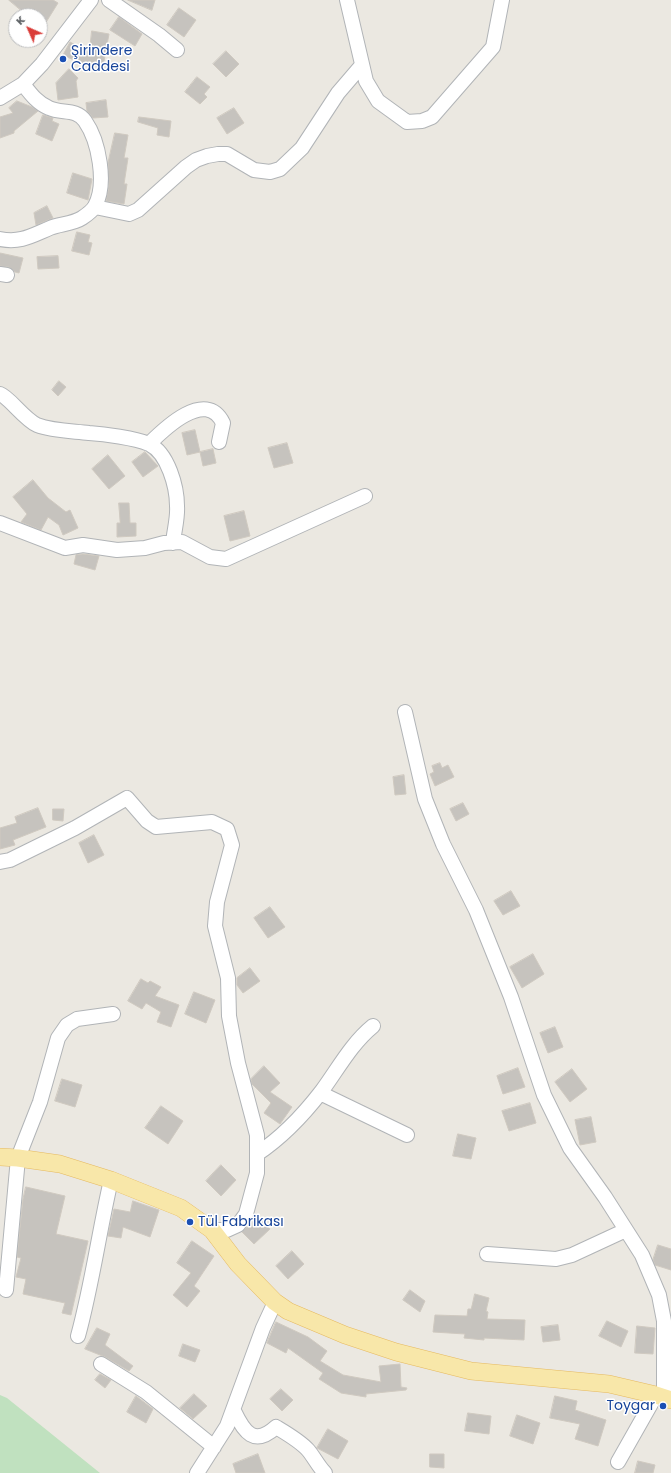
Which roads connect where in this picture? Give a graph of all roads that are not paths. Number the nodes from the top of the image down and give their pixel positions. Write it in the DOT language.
graph roads {
  1 [pos="91,0"];
  2 [pos="109,0"];
  3 [pos="348,0"];
  4 [pos="502,0"];
  5 [pos="177,50"];
  6 [pos="362,65"];
  7 [pos="23,84"];
  8 [pos="0,98"];
  9 [pos="95,207"];
  10 [pos="0,239"];
  11 [pos="0,394"];
  12 [pos="219,442"];
  13 [pos="149,444"];
  14 [pos="365,496"];
  15 [pos="0,523"];
  16 [pos="173,542"];
  17 [pos="405,712"];
  18 [pos="0,862"];
  19 [pos="113,1014"];
  20 [pos="373,1026"];
  21 [pos="320,1093"];
  22 [pos="407,1135"];
  23 [pos="257,1154"];
  24 [pos="0,1157"];
  25 [pos="18,1158"];
  26 [pos="111,1180"];
  27 [pos="212,1230"];
  28 [pos="626,1230"];
  29 [pos="487,1254"];
  30 [pos="6,1290"];
  31 [pos="275,1302"];
  32 [pos="78,1336"];
  33 [pos="101,1364"];
  34 [pos="664,1398"];
  35 [pos="234,1411"];
  36 [pos="214,1447"];
  37 [pos="618,1462"];
  38 [pos="197,1473"];
  39 [pos="325,1473"];
  1 -- 7 [label="street"];
  2 -- 5 [label="street"];
  3 -- 6 [label="street"];
  4 -- 6 [label="street"];
  6 -- 9 [label="street"];
  7 -- 8 [label="street"];
  7 -- 9 [label="street"];
  9 -- 10 [label="street"];
  11 -- 13 [label="street"];
  12 -- 13 [label="street"];
  13 -- 16 [label="street"];
  14 -- 16 [label="street"];
  15 -- 16 [label="street"];
  17 -- 28 [label="street"];
  18 -- 23 [label="street"];
  19 -- 25 [label="street"];
  20 -- 21 [label="street"];
  21 -- 22 [label="street"];
  21 -- 23 [label="street"];
  23 -- 27 [label="street"];
  24 -- 25 [label="main road"];
  25 -- 26 [label="main road"];
  25 -- 30 [label="street"];
  26 -- 27 [label="main road"];
  26 -- 32 [label="street"];
  27 -- 31 [label="main road"];
  28 -- 29 [label="street"];
  28 -- 34 [label="street"];
  31 -- 34 [label="main road"];
  31 -- 35 [label="street"];
  33 -- 36 [label="street"];
  34 -- 37 [label="street"];
  35 -- 36 [label="street"];
  35 -- 39 [label="street"];
  36 -- 38 [label="street"];
}
